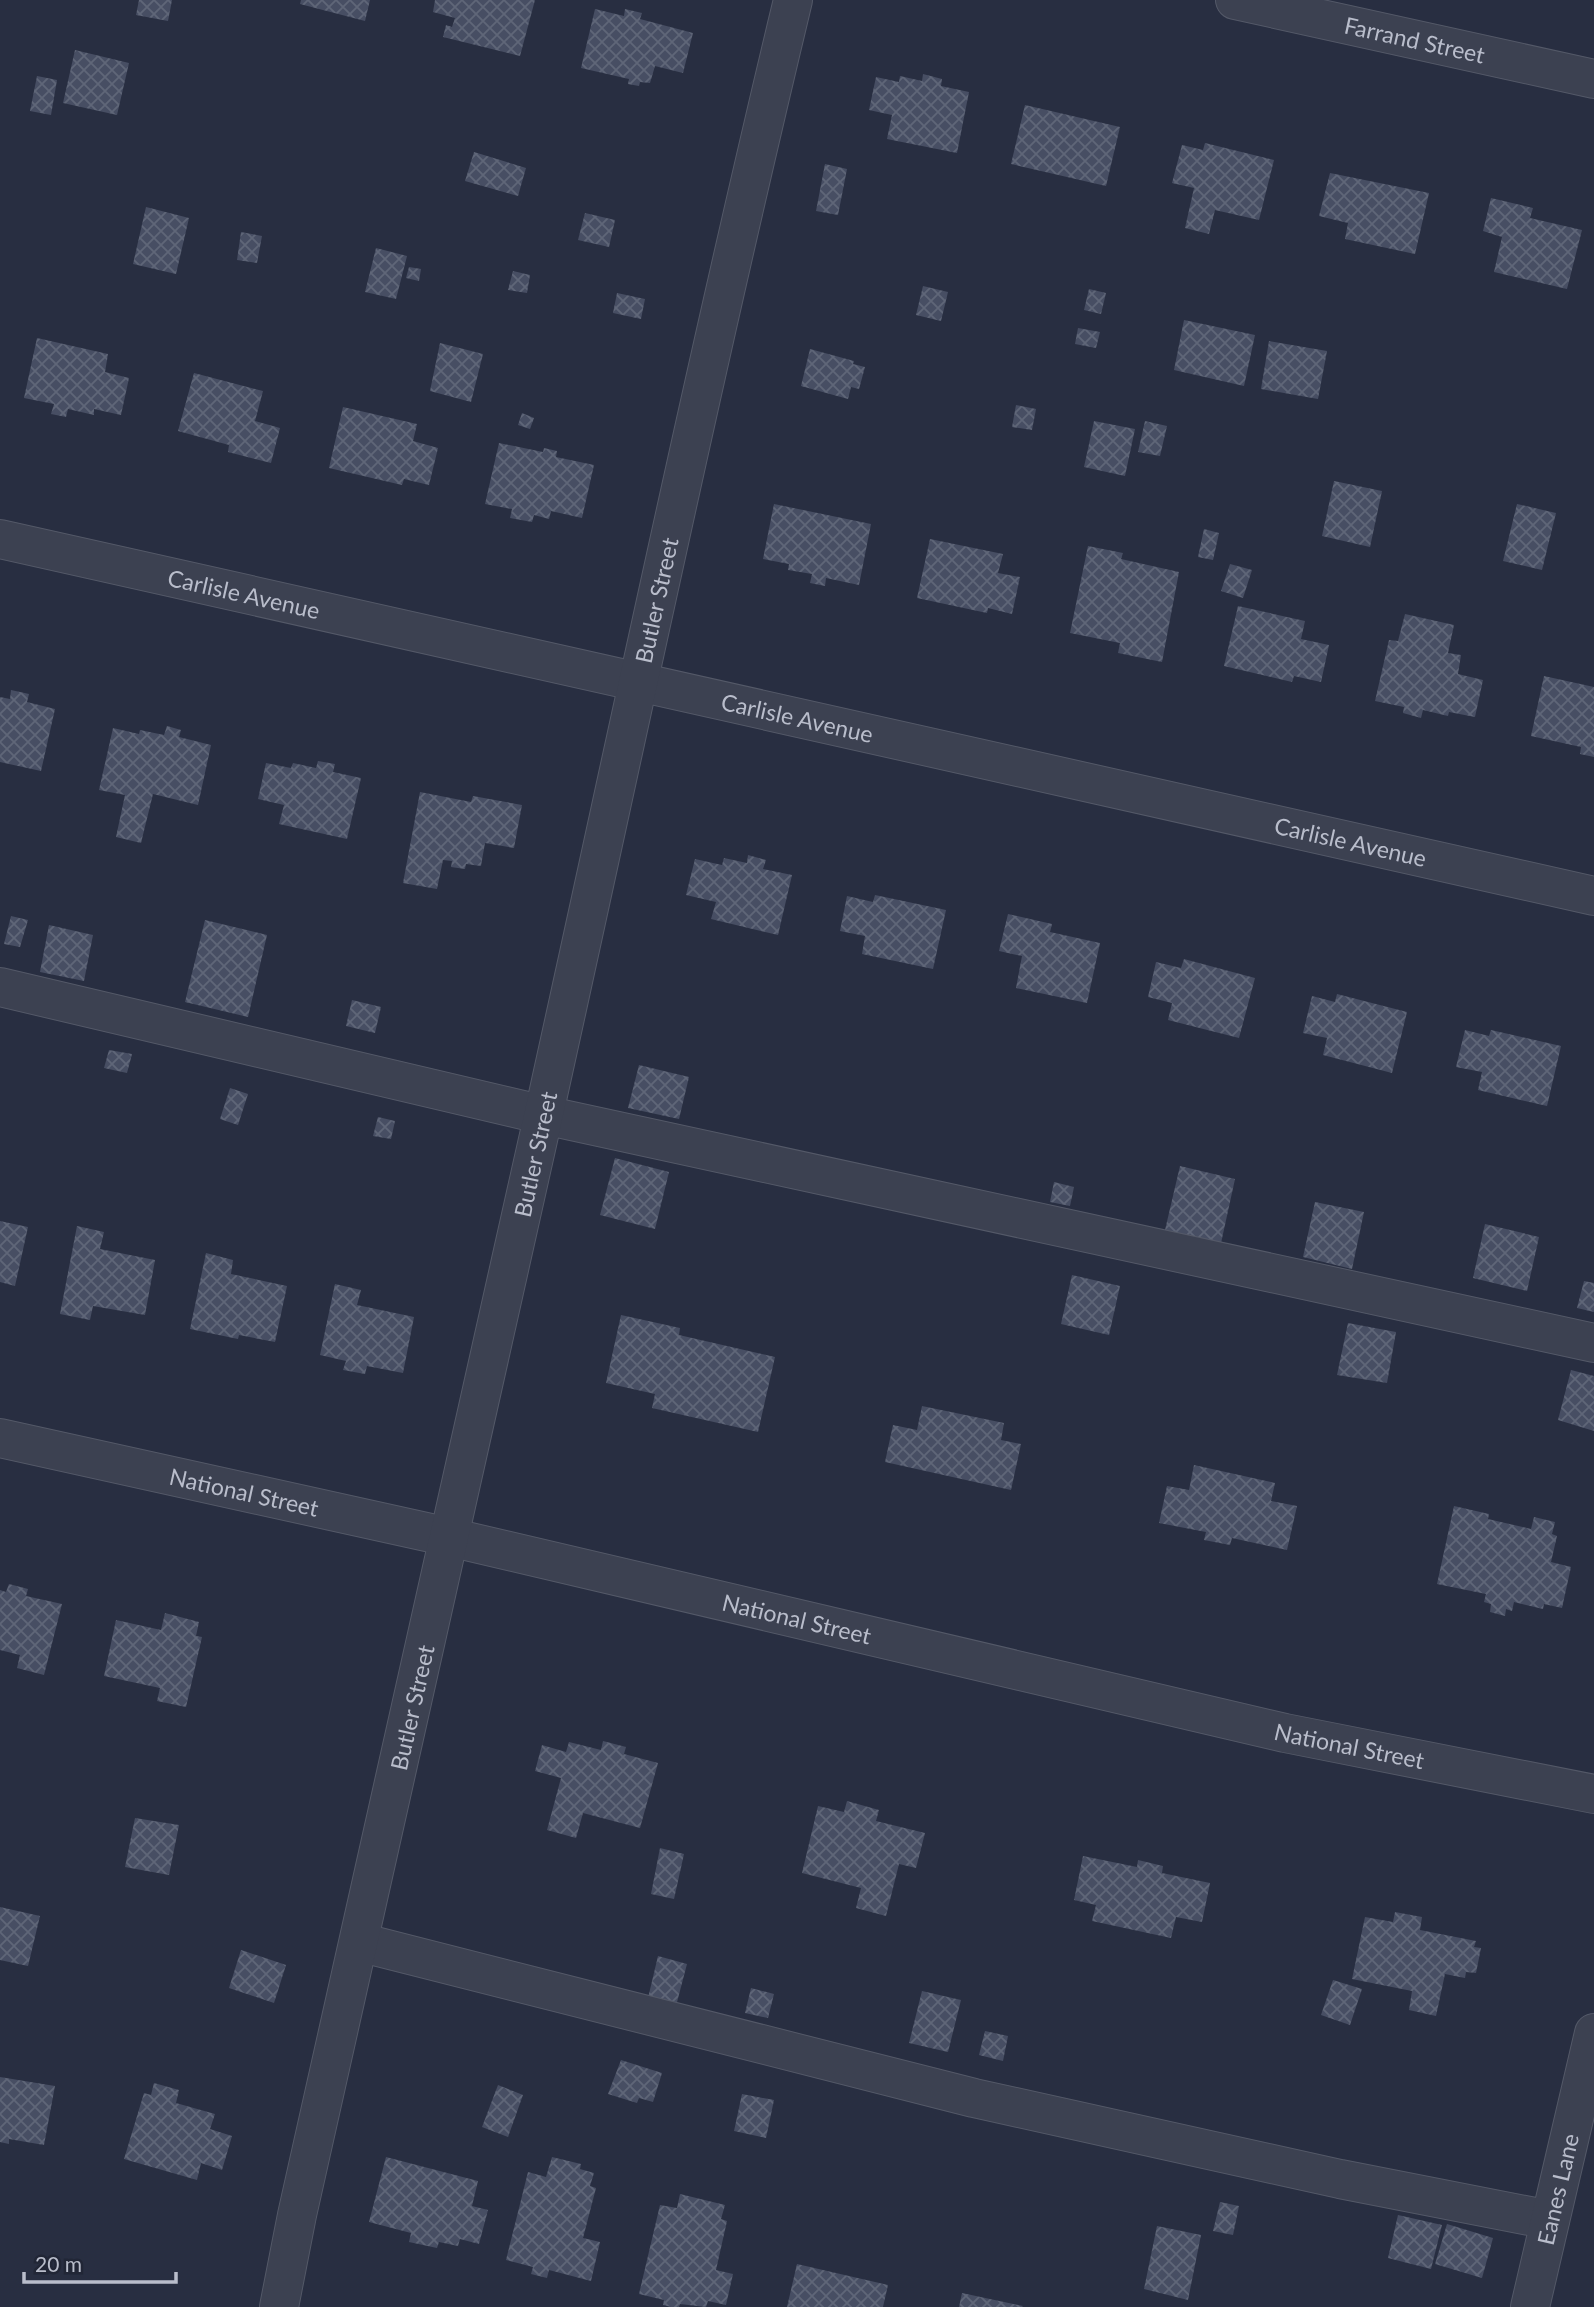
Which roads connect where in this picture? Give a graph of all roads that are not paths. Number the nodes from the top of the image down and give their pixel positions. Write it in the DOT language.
graph roads {
  1 [pos="793,0"];
  2 [pos="1235,0"];
  3 [pos="1594,79"];
  4 [pos="0,538"];
  5 [pos="638,682"];
  6 [pos="1594,896"];
  7 [pos="0,987"];
  8 [pos="544,1115"];
  9 [pos="1594,1343"];
  10 [pos="0,1438"];
  11 [pos="449,1537"];
  12 [pos="1594,1794"];
  13 [pos="359,1942"];
  14 [pos="1594,2032"];
  15 [pos="1550,2220"];
  16 [pos="279,2307"];
  17 [pos="1530,2307"];
  1 -- 5 [label="street, Butler Street"];
  2 -- 3 [label="street, Farrand Street"];
  4 -- 5 [label="street, Carlisle Avenue"];
  5 -- 6 [label="street, Carlisle Avenue"];
  5 -- 8 [label="street, Butler Street"];
  7 -- 8 [label="street"];
  8 -- 9 [label="street"];
  8 -- 11 [label="street, Butler Street"];
  10 -- 11 [label="street, National Street"];
  11 -- 12 [label="street, National Street"];
  11 -- 13 [label="street, Butler Street"];
  13 -- 15 [label="street"];
  13 -- 16 [label="street, Butler Street"];
  14 -- 15 [label="street, Eanes Lane"];
  15 -- 17 [label="street, Eanes Lane"];
}
